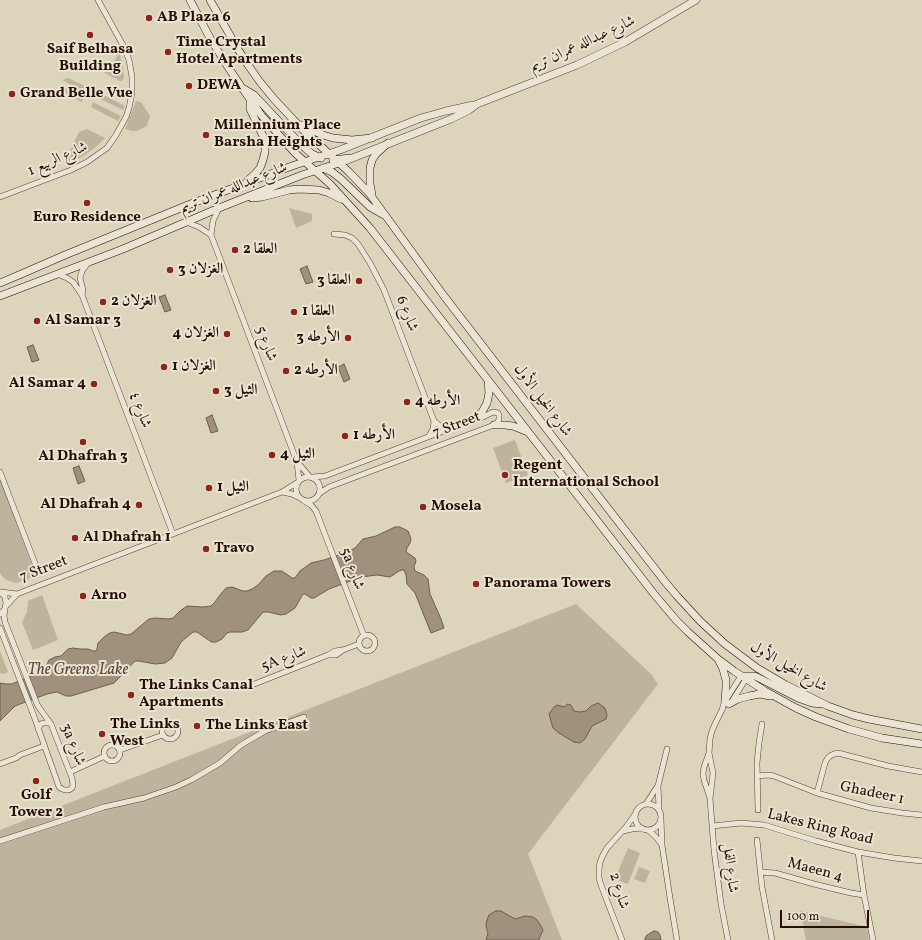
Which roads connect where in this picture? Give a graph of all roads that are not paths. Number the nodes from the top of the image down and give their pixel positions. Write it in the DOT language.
graph roads {
  1 [pos="98,0"];
  2 [pos="190,0"];
  3 [pos="210,0"];
  4 [pos="696,0"];
  5 [pos="242,88"];
  6 [pos="250,100"];
  7 [pos="477,104"];
  8 [pos="294,121"];
  9 [pos="372,138"];
  10 [pos="388,143"];
  11 [pos="328,154"];
  12 [pos="319,157"];
  13 [pos="337,161"];
  14 [pos="305,163"];
  15 [pos="324,168"];
  16 [pos="315,171"];
  17 [pos="342,180"];
  18 [pos="243,184"];
  19 [pos="330,184"];
  20 [pos="0,197"];
  21 [pos="246,198"];
  22 [pos="374,199"];
  23 [pos="346,202"];
  24 [pos="219,208"];
  25 [pos="384,215"];
  26 [pos="186,222"];
  27 [pos="334,234"];
  28 [pos="211,235"];
  29 [pos="88,262"];
  30 [pos="57,274"];
  31 [pos="0,283"];
  32 [pos="82,295"];
  33 [pos="0,296"];
  34 [pos="486,377"];
  35 [pos="474,419"];
  36 [pos="434,421"];
  37 [pos="494,425"];
  38 [pos="447,430"];
  39 [pos="530,434"];
  40 [pos="430,436"];
  41 [pos="297,462"];
  42 [pos="0,472"];
  43 [pos="311,477"];
  44 [pos="299,481"];
  45 [pos="282,492"];
  46 [pos="319,494"];
  47 [pos="302,500"];
  48 [pos="316,511"];
  49 [pos="173,534"];
  50 [pos="36,566"];
  51 [pos="0,592"];
  52 [pos="17,594"];
  53 [pos="5,607"];
  54 [pos="0,614"];
  55 [pos="0,628"];
  56 [pos="364,636"];
  57 [pos="359,644"];
  58 [pos="743,657"];
  59 [pos="719,660"];
  60 [pos="748,666"];
  61 [pos="745,677"];
  62 [pos="250,687"];
  63 [pos="777,698"];
  64 [pos="727,703"];
  65 [pos="823,704"];
  66 [pos="304,717"];
  67 [pos="51,724"];
  68 [pos="762,724"];
  69 [pos="38,729"];
  70 [pos="922,729"];
  71 [pos="163,735"];
  72 [pos="922,744"];
  73 [pos="45,748"];
  74 [pos="667,749"];
  75 [pos="120,750"];
  76 [pos="709,753"];
  77 [pos="105,756"];
  78 [pos="0,764"];
  79 [pos="70,771"];
  80 [pos="922,772"];
  81 [pos="757,776"];
  82 [pos="658,786"];
  83 [pos="817,793"];
  84 [pos="710,798"];
  85 [pos="646,804"];
  86 [pos="659,808"];
  87 [pos="758,810"];
  88 [pos="636,813"];
  89 [pos="922,815"];
  90 [pos="661,819"];
  91 [pos="712,826"];
  92 [pos="645,829"];
  93 [pos="622,831"];
  94 [pos="756,840"];
  95 [pos="0,841"];
  96 [pos="662,845"];
  97 [pos="858,852"];
  98 [pos="922,862"];
  99 [pos="760,872"];
  100 [pos="864,895"];
  101 [pos="622,940"];
  102 [pos="677,940"];
  103 [pos="728,940"];
  104 [pos="772,940"];
  105 [pos="873,940"];
  1 -- 20 [label="street, شارع الربيع 1"];
  2 -- 5 [label="main road, شارع الخيل الأول"];
  3 -- 8 [label="main road, شارع الخيل الأول"];
  4 -- 7 [label="main road, شارع عبدالله عمران تريم"];
  5 -- 6 [label="main road, شارع الخيل الأول"];
  5 -- 12 [label="main road"];
  6 -- 14 [label="main road, شارع الخيل الأول"];
  6 -- 18 [label="main road"];
  7 -- 9 [label="main road, شارع عبدالله عمران تريم"];
  7 -- 10 [label="main road, شارع عبدالله عمران تريم"];
  8 -- 9 [label="main road"];
  8 -- 11 [label="main road, شارع الخيل الأول"];
  9 -- 11 [label="main road, شارع عبدالله عمران تريم"];
  10 -- 13 [label="main road, شارع عبدالله عمران تريم"];
  10 -- 22 [label="main road"];
  11 -- 12 [label="main road, شارع عبدالله عمران تريم"];
  11 -- 13 [label="main road, شارع الخيل الأول"];
  12 -- 13 [label="main road"];
  12 -- 14 [label="main road, شارع عبدالله عمران تريم"];
  13 -- 15 [label="main road, شارع عبدالله عمران تريم"];
  13 -- 22 [label="main road, شارع الخيل الأول"];
  14 -- 15 [label="main road"];
  14 -- 16 [label="main road, شارع الخيل الأول"];
  14 -- 18 [label="main road, شارع عبدالله عمران تريم"];
  15 -- 16 [label="main road, شارع عبدالله عمران تريم"];
  15 -- 17 [label="main road"];
  16 -- 19 [label="main road, شارع الخيل الأول"];
  16 -- 21 [label="main road, شارع عبدالله عمران تريم"];
  17 -- 19 [label="main road"];
  17 -- 25 [label="main road"];
  18 -- 31 [label="main road, شارع عبدالله عمران تريم"];
  19 -- 23 [label="main road, شارع الخيل الأول"];
  21 -- 23 [label="main road"];
  21 -- 24 [label="main road, شارع عبدالله عمران تريم"];
  22 -- 25 [label="main road, شارع الخيل الأول"];
  23 -- 34 [label="main road, شارع الخيل الأول"];
  24 -- 26 [label="main road, شارع عبدالله عمران تريم"];
  24 -- 28 [label="street"];
  25 -- 58 [label="main road, شارع الخيل الأول"];
  26 -- 28 [label="street"];
  26 -- 29 [label="main road, شارع عبدالله عمران تريم"];
  27 -- 36 [label="street, شارع 6"];
  28 -- 41 [label="street, شارع 5"];
  29 -- 30 [label="main road, شارع عبدالله عمران تريم"];
  29 -- 32 [label="street, شارع ٤"];
  30 -- 32 [label="street, شارع ٤"];
  30 -- 33 [label="main road, شارع عبدالله عمران تريم"];
  32 -- 49 [label="street, شارع ٤"];
  34 -- 35 [label="main road"];
  34 -- 39 [label="main road, شارع الخيل الأول"];
  35 -- 37 [label="street, 7 Street"];
  35 -- 38 [label="street, 7 Street"];
  36 -- 38 [label="street"];
  36 -- 40 [label="street"];
  37 -- 39 [label="main road"];
  37 -- 46 [label="street, 7 Street"];
  38 -- 40 [label="street, 7 Street"];
  39 -- 59 [label="main road, شارع الخيل الأول"];
  40 -- 43 [label="street, 7 Street"];
  41 -- 43 [label="street, شارع 5"];
  41 -- 44 [label="street, شارع 5"];
  42 -- 50 [label="street"];
  43 -- 44 [label="street"];
  43 -- 46 [label="street"];
  44 -- 45 [label="street, 7 Street"];
  44 -- 47 [label="street"];
  45 -- 47 [label="street"];
  45 -- 49 [label="street, 7 Street"];
  46 -- 47 [label="street"];
  46 -- 48 [label="street, 5a شارع"];
  47 -- 48 [label="street, 5a شارع"];
  48 -- 56 [label="street, 5a شارع"];
  49 -- 52 [label="street, 7 Street"];
  51 -- 52 [label="street"];
  51 -- 53 [label="street, 3a شارع"];
  52 -- 53 [label="street"];
  53 -- 54 [label="street"];
  53 -- 67 [label="street, 3a شارع"];
  55 -- 69 [label="street, 3a شارع"];
  56 -- 57 [label="street"];
  56 -- 57 [label="street"];
  57 -- 62 [label="street, 5A شارع"];
  58 -- 60 [label="main road"];
  58 -- 65 [label="main road, شارع الخيل الأول"];
  59 -- 60 [label="main road"];
  59 -- 61 [label="main road, شارع الخيل الأول"];
  59 -- 64 [label="main road"];
  60 -- 61 [label="main road"];
  61 -- 63 [label="main road, شارع الخيل الأول"];
  61 -- 64 [label="street, شارع الفل"];
  61 -- 65 [label="main road"];
  63 -- 64 [label="main road"];
  63 -- 72 [label="main road, شارع الخيل الأول"];
  64 -- 76 [label="street, شارع الفل"];
  65 -- 70 [label="main road, شارع الخيل الأول"];
  66 -- 95 [label="street"];
  67 -- 69 [label="street"];
  67 -- 79 [label="street, 3a شارع"];
  68 -- 81 [label="street"];
  69 -- 73 [label="street, 3a شارع"];
  71 -- 75 [label="street"];
  73 -- 78 [label="street"];
  73 -- 79 [label="street, 3a شارع"];
  74 -- 82 [label="street, شارع 2"];
  75 -- 77 [label="street"];
  75 -- 77 [label="street"];
  76 -- 84 [label="street, شارع الفل"];
  76 -- 84 [label="street, شارع الفل"];
  77 -- 79 [label="street"];
  80 -- 83 [label="street, Ghadeer 1"];
  81 -- 83 [label="street, Ghadeer 1"];
  81 -- 87 [label="street"];
  82 -- 85 [label="street, شارع 2"];
  82 -- 86 [label="street, شارع 2"];
  83 -- 89 [label="street, Ghadeer 1"];
  84 -- 91 [label="street, شارع الفل"];
  85 -- 86 [label="street"];
  85 -- 88 [label="street, شارع 2"];
  86 -- 90 [label="street, شارع 2"];
  88 -- 92 [label="street"];
  88 -- 93 [label="street, شارع 2"];
  90 -- 92 [label="street"];
  90 -- 96 [label="street, شارع 2"];
  91 -- 97 [label="street, Lakes Ring Road"];
  91 -- 103 [label="street, شارع الفل"];
  92 -- 93 [label="street"];
  92 -- 96 [label="street"];
  93 -- 101 [label="street, شارع 2"];
  94 -- 99 [label="street"];
  96 -- 102 [label="street, شارع 2"];
  97 -- 98 [label="street, Lakes Ring Road"];
  97 -- 100 [label="street, Maeen 4"];
  99 -- 100 [label="street, Maeen 4"];
  99 -- 104 [label="street"];
  100 -- 105 [label="street, Maeen 4"];
}
